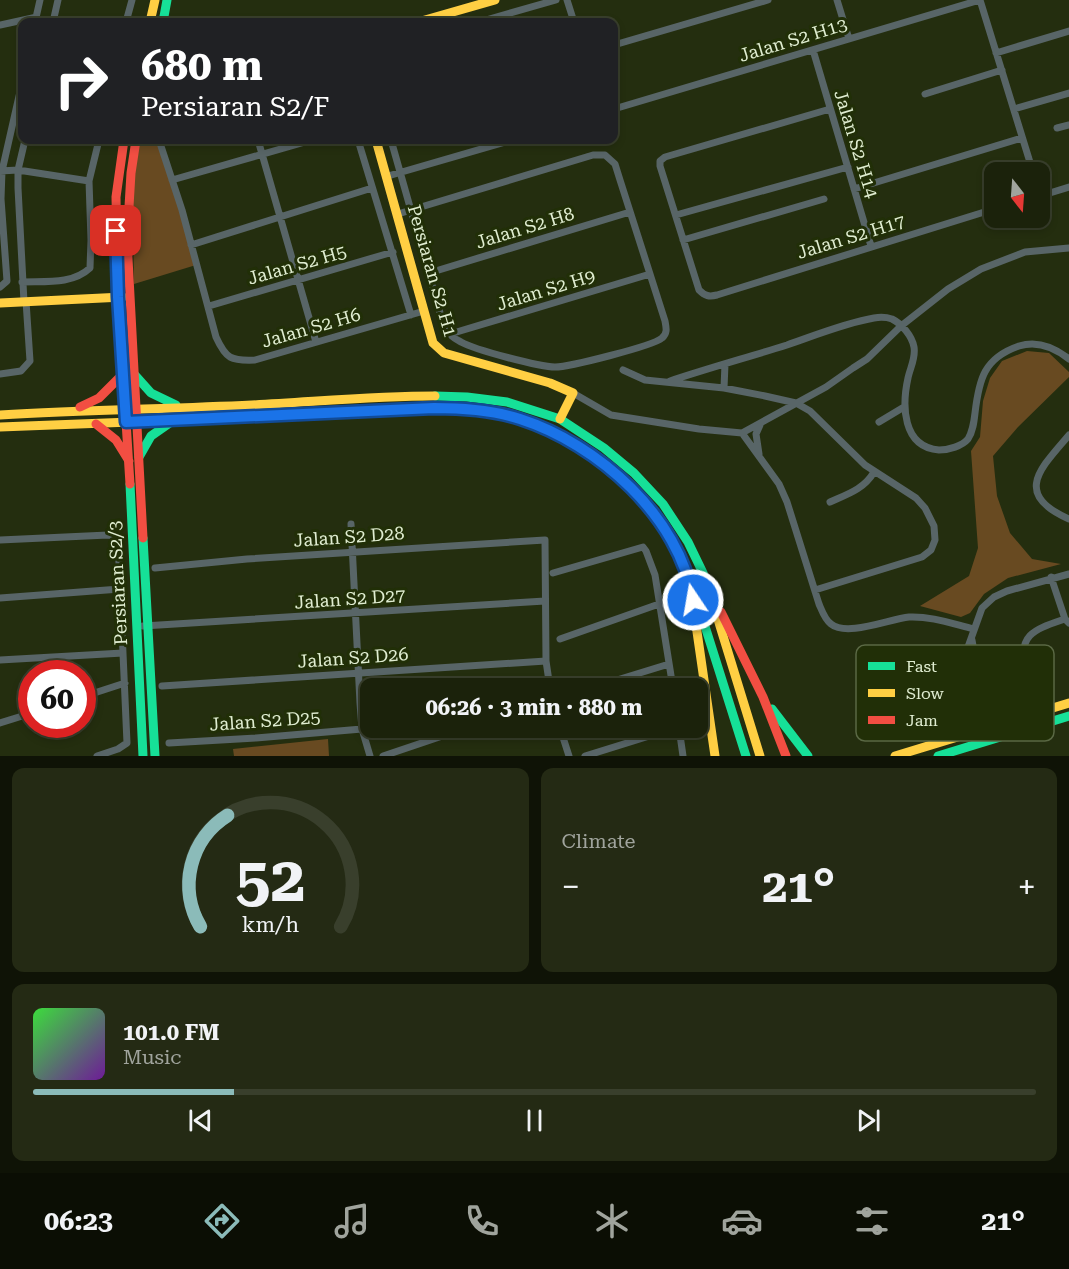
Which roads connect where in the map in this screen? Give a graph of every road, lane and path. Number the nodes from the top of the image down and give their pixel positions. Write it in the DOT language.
graph roads {
  1 [pos="40,0"];
  2 [pos="58,0"];
  3 [pos="132,0"];
  4 [pos="155,0"];
  5 [pos="167,0"];
  6 [pos="495,0"];
  7 [pos="556,0"];
  8 [pos="567,0"];
  9 [pos="768,0"];
  10 [pos="837,0"];
  11 [pos="980,0"];
  12 [pos="470,4"];
  13 [pos="36,18"];
  14 [pos="54,18"];
  15 [pos="127,18"];
  16 [pos="151,18"];
  17 [pos="164,18"];
  18 [pos="430,18"];
  19 [pos="493,18"];
  20 [pos="573,18"];
  21 [pos="18,22"];
  22 [pos="0,25"];
  23 [pos="1069,31"];
  24 [pos="849,39"];
  25 [pos="618,44"];
  26 [pos="813,50"];
  27 [pos="996,53"];
  28 [pos="1002,70"];
  29 [pos="1069,93"];
  30 [pos="925,94"];
  31 [pos="18,99"];
  32 [pos="618,108"];
  33 [pos="830,109"];
  34 [pos="1014,109"];
  35 [pos="1069,125"];
  36 [pos="1057,128"];
  37 [pos="1022,138"];
  38 [pos="24,144"];
  39 [pos="98,144"];
  40 [pos="123,144"];
  41 [pos="135,144"];
  42 [pos="160,144"];
  43 [pos="259,144"];
  44 [pos="298,144"];
  45 [pos="359,144"];
  46 [pos="377,144"];
  47 [pos="392,144"];
  48 [pos="498,144"];
  49 [pos="262,154"];
  50 [pos="1030,162"];
  51 [pos="848,167"];
  52 [pos="18,170"];
  53 [pos="1,171"];
  54 [pos="400,173"];
  55 [pos="388,176"];
  56 [pos="172,180"];
  57 [pos="89,182"];
  58 [pos="1069,187"];
  59 [pos="372,188"];
  60 [pos="854,189"];
  61 [pos="1050,192"];
  62 [pos="824,199"];
  63 [pos="411,210"];
  64 [pos="630,212"];
  65 [pos="984,212"];
  66 [pos="398,214"];
  67 [pos="676,215"];
  68 [pos="280,216"];
  69 [pos="1,230"];
  70 [pos="683,240"];
  71 [pos="191,245"];
  72 [pos="871,246"];
  73 [pos="1069,248"];
  74 [pos="393,252"];
  75 [pos="429,273"];
  76 [pos="650,274"];
  77 [pos="298,279"];
  78 [pos="22,282"];
  79 [pos="2,286"];
  80 [pos="129,296"];
  81 [pos="118,297"];
  82 [pos="25,301"];
  83 [pos="0,303"];
  84 [pos="209,306"];
  85 [pos="424,311"];
  86 [pos="411,315"];
  87 [pos="901,326"];
  88 [pos="450,334"];
  89 [pos="316,342"];
  90 [pos="1069,358"];
  91 [pos="725,364"];
  92 [pos="623,370"];
  93 [pos="0,374"];
  94 [pos="123,374"];
  95 [pos="134,374"];
  96 [pos="670,381"];
  97 [pos="724,388"];
  98 [pos="573,393"];
  99 [pos="796,403"];
  100 [pos="180,406"];
  101 [pos="904,407"];
  102 [pos="125,409"];
  103 [pos="137,409"];
  104 [pos="63,411"];
  105 [pos="0,415"];
  106 [pos="560,419"];
  107 [pos="173,420"];
  108 [pos="126,422"];
  109 [pos="138,422"];
  110 [pos="879,422"];
  111 [pos="94,423"];
  112 [pos="762,423"];
  113 [pos="0,428"];
  114 [pos="742,433"];
  115 [pos="1069,435"];
  116 [pos="139,457"];
  117 [pos="761,459"];
  118 [pos="129,461"];
  119 [pos="874,472"];
  120 [pos="830,502"];
  121 [pos="1069,519"];
  122 [pos="351,524"];
  123 [pos="0,540"];
  124 [pos="352,553"];
  125 [pos="155,568"];
  126 [pos="553,573"];
  127 [pos="1069,574"];
  128 [pos="1051,577"];
  129 [pos="690,580"];
  130 [pos="707,585"];
  131 [pos="120,589"];
  132 [pos="815,590"];
  133 [pos="0,598"];
  134 [pos="544,601"];
  135 [pos="659,604"];
  136 [pos="355,614"];
  137 [pos="1067,621"];
  138 [pos="136,626"];
  139 [pos="147,626"];
  140 [pos="974,629"];
  141 [pos="560,639"];
  142 [pos="972,639"];
  143 [pos="969,645"];
  144 [pos="973,645"];
  145 [pos="1025,645"];
  146 [pos="123,653"];
  147 [pos="0,660"];
  148 [pos="546,661"];
  149 [pos="669,664"];
  150 [pos="357,672"];
  151 [pos="549,678"];
  152 [pos="624,678"];
  153 [pos="671,678"];
  154 [pos="125,683"];
  155 [pos="162,686"];
  156 [pos="96,692"];
  157 [pos="763,697"];
  158 [pos="1069,703"];
  159 [pos="360,706"];
  160 [pos="1054,708"];
  161 [pos="1069,716"];
  162 [pos="18,717"];
  163 [pos="1054,721"];
  164 [pos="0,723"];
  165 [pos="360,729"];
  166 [pos="365,738"];
  167 [pos="436,738"];
  168 [pos="563,738"];
  169 [pos="644,738"];
  170 [pos="679,738"];
  171 [pos="945,741"];
  172 [pos="988,741"];
  173 [pos="169,743"];
  174 [pos="759,751"];
  175 [pos="745,753"];
  176 [pos="97,756"];
  177 [pos="143,756"];
  178 [pos="155,756"];
  179 [pos="370,756"];
  180 [pos="383,756"];
  181 [pos="569,756"];
  182 [pos="585,756"];
  183 [pos="683,756"];
  184 [pos="715,756"];
  185 [pos="786,756"];
  186 [pos="808,756"];
  187 [pos="895,756"];
  188 [pos="938,756"];
  1 -- 13 [label="street"];
  2 -- 14 [label="street"];
  3 -- 15 [label="street"];
  4 -- 16 [label="main road"];
  5 -- 17 [label="main road"];
  6 -- 12 [label="main road"];
  7 -- 19 [label="street"];
  8 -- 20 [label="street"];
  9 -- 25 [label="street"];
  10 -- 24 [label="street"];
  11 -- 24 [label="street, Jalan S2 H13"];
  11 -- 27 [label="street"];
  12 -- 18 [label="main road"];
  21 -- 22 [label="street"];
  23 -- 27 [label="street"];
  24 -- 26 [label="street, Jalan S2 H13"];
  26 -- 32 [label="street, Jalan S2 H13"];
  26 -- 33 [label="street, Jalan S2 H14"];
  27 -- 28 [label="street"];
  28 -- 30 [label="street"];
  28 -- 34 [label="street"];
  29 -- 34 [label="street"];
  31 -- 53 [label="street"];
  33 -- 51 [label="street, Jalan S2 H14"];
  33 -- 67 [label="street"];
  34 -- 37 [label="street"];
  35 -- 36 [label="street"];
  37 -- 50 [label="street"];
  37 -- 60 [label="street"];
  38 -- 52 [label="street"];
  39 -- 57 [label="street"];
  40 -- 81 [label="main road, Persiaran S2/3"];
  41 -- 80 [label="main road"];
  42 -- 56 [label="street"];
  43 -- 49 [label="street"];
  44 -- 49 [label="street"];
  45 -- 59 [label="street"];
  46 -- 55 [label="main road, Persiaran S2 H1"];
  47 -- 54 [label="street"];
  48 -- 54 [label="street"];
  49 -- 56 [label="street"];
  49 -- 68 [label="street"];
  51 -- 60 [label="street, Jalan S2 H14"];
  51 -- 67 [label="street"];
  52 -- 53 [label="street"];
  52 -- 57 [label="street"];
  52 -- 78 [label="street"];
  53 -- 69 [label="street"];
  54 -- 55 [label="street"];
  54 -- 63 [label="street"];
  55 -- 66 [label="main road, Persiaran S2 H1"];
  56 -- 71 [label="street"];
  57 -- 78 [label="street"];
  58 -- 61 [label="street"];
  59 -- 68 [label="street"];
  59 -- 74 [label="street"];
  60 -- 72 [label="street, Jalan S2 H14"];
  62 -- 70 [label="street"];
  63 -- 64 [label="street"];
  63 -- 66 [label="street"];
  63 -- 75 [label="street"];
  64 -- 75 [label="street, Jalan S2 H8"];
  64 -- 76 [label="street"];
  65 -- 72 [label="street, Jalan S2 H17"];
  66 -- 85 [label="main road, Persiaran S2 H1"];
  67 -- 70 [label="street"];
  68 -- 71 [label="street"];
  68 -- 77 [label="street"];
  69 -- 79 [label="street"];
  70 -- 72 [label="street, Jalan S2 H17"];
  71 -- 84 [label="street"];
  73 -- 87 [label="street"];
  74 -- 77 [label="street, Jalan S2 H5"];
  74 -- 86 [label="street"];
  75 -- 88 [label="street"];
  76 -- 88 [label="street, Jalan S2 H9"];
  76 -- 88 [label="street"];
  77 -- 84 [label="street, Jalan S2 H5"];
  77 -- 89 [label="street"];
  78 -- 82 [label="street"];
  80 -- 81 [label="main road"];
  80 -- 95 [label="main road"];
  81 -- 82 [label="main road"];
  81 -- 94 [label="main road, Persiaran S2/3"];
  82 -- 83 [label="main road"];
  82 -- 93 [label="street"];
  84 -- 89 [label="street, Jalan S2 H6"];
  85 -- 86 [label="street, Jalan S2 H6"];
  85 -- 98 [label="main road, Persiaran S2 H1"];
  86 -- 89 [label="street, Jalan S2 H6"];
  87 -- 91 [label="street"];
  87 -- 99 [label="street"];
  87 -- 101 [label="street"];
  90 -- 101 [label="street"];
  91 -- 96 [label="street"];
  91 -- 97 [label="street"];
  92 -- 96 [label="street"];
  94 -- 102 [label="main road, Persiaran S2/3"];
  94 -- 104 [label="main road"];
  95 -- 100 [label="main road"];
  95 -- 103 [label="main road"];
  96 -- 97 [label="street"];
  97 -- 99 [label="street"];
  98 -- 106 [label="main road"];
  98 -- 114 [label="street"];
  99 -- 112 [label="street"];
  99 -- 119 [label="street"];
  100 -- 103 [label="main road"];
  100 -- 106 [label="main road"];
  101 -- 110 [label="street"];
  102 -- 103 [label="main road"];
  102 -- 104 [label="main road"];
  102 -- 108 [label="main road, Persiaran S2/3"];
  103 -- 109 [label="main road"];
  104 -- 105 [label="main road"];
  106 -- 130 [label="main road"];
  107 -- 109 [label="main road"];
  107 -- 116 [label="main road"];
  107 -- 129 [label="main road"];
  108 -- 109 [label="main road"];
  108 -- 111 [label="main road"];
  108 -- 118 [label="main road, Persiaran S2/3"];
  109 -- 116 [label="main road"];
  111 -- 113 [label="main road"];
  111 -- 118 [label="main road"];
  112 -- 114 [label="street"];
  112 -- 117 [label="street"];
  114 -- 117 [label="street"];
  115 -- 121 [label="street"];
  116 -- 139 [label="main road"];
  117 -- 132 [label="street"];
  118 -- 138 [label="main road, Persiaran S2/3"];
  119 -- 120 [label="street"];
  119 -- 132 [label="street"];
  122 -- 124 [label="street"];
  123 -- 131 [label="street"];
  124 -- 125 [label="street, Jalan S2 D28"];
  124 -- 134 [label="street, Jalan S2 D28"];
  124 -- 136 [label="street"];
  126 -- 135 [label="street"];
  127 -- 128 [label="street"];
  128 -- 137 [label="street"];
  128 -- 140 [label="street"];
  129 -- 175 [label="main road"];
  129 -- 184 [label="main road"];
  130 -- 157 [label="main road"];
  130 -- 174 [label="main road"];
  131 -- 133 [label="street"];
  131 -- 146 [label="street"];
  132 -- 140 [label="street"];
  134 -- 136 [label="street, Jalan S2 D27"];
  134 -- 148 [label="street"];
  135 -- 141 [label="street"];
  135 -- 149 [label="street"];
  136 -- 139 [label="street, Jalan S2 D27"];
  136 -- 150 [label="street"];
  137 -- 145 [label="street"];
  138 -- 139 [label="street, Jalan S2 D27"];
  138 -- 177 [label="main road, Persiaran S2/3"];
  139 -- 178 [label="main road"];
  140 -- 142 [label="street"];
  142 -- 143 [label="street"];
  142 -- 144 [label="street"];
  146 -- 147 [label="street"];
  146 -- 154 [label="street"];
  148 -- 150 [label="street, Jalan S2 D26"];
  148 -- 151 [label="street"];
  149 -- 152 [label="street"];
  149 -- 153 [label="street"];
  150 -- 155 [label="street, Jalan S2 D26"];
  150 -- 159 [label="street"];
  154 -- 156 [label="street"];
  154 -- 176 [label="street"];
  157 -- 185 [label="main road"];
  157 -- 186 [label="main road"];
  158 -- 160 [label="main road"];
  161 -- 163 [label="main road"];
  162 -- 164 [label="street"];
  165 -- 173 [label="street, Jalan S2 D25"];
  166 -- 179 [label="street"];
  167 -- 180 [label="street"];
  168 -- 181 [label="street"];
  169 -- 182 [label="street"];
  170 -- 183 [label="street"];
  171 -- 187 [label="main road"];
  172 -- 188 [label="main road"];
}
